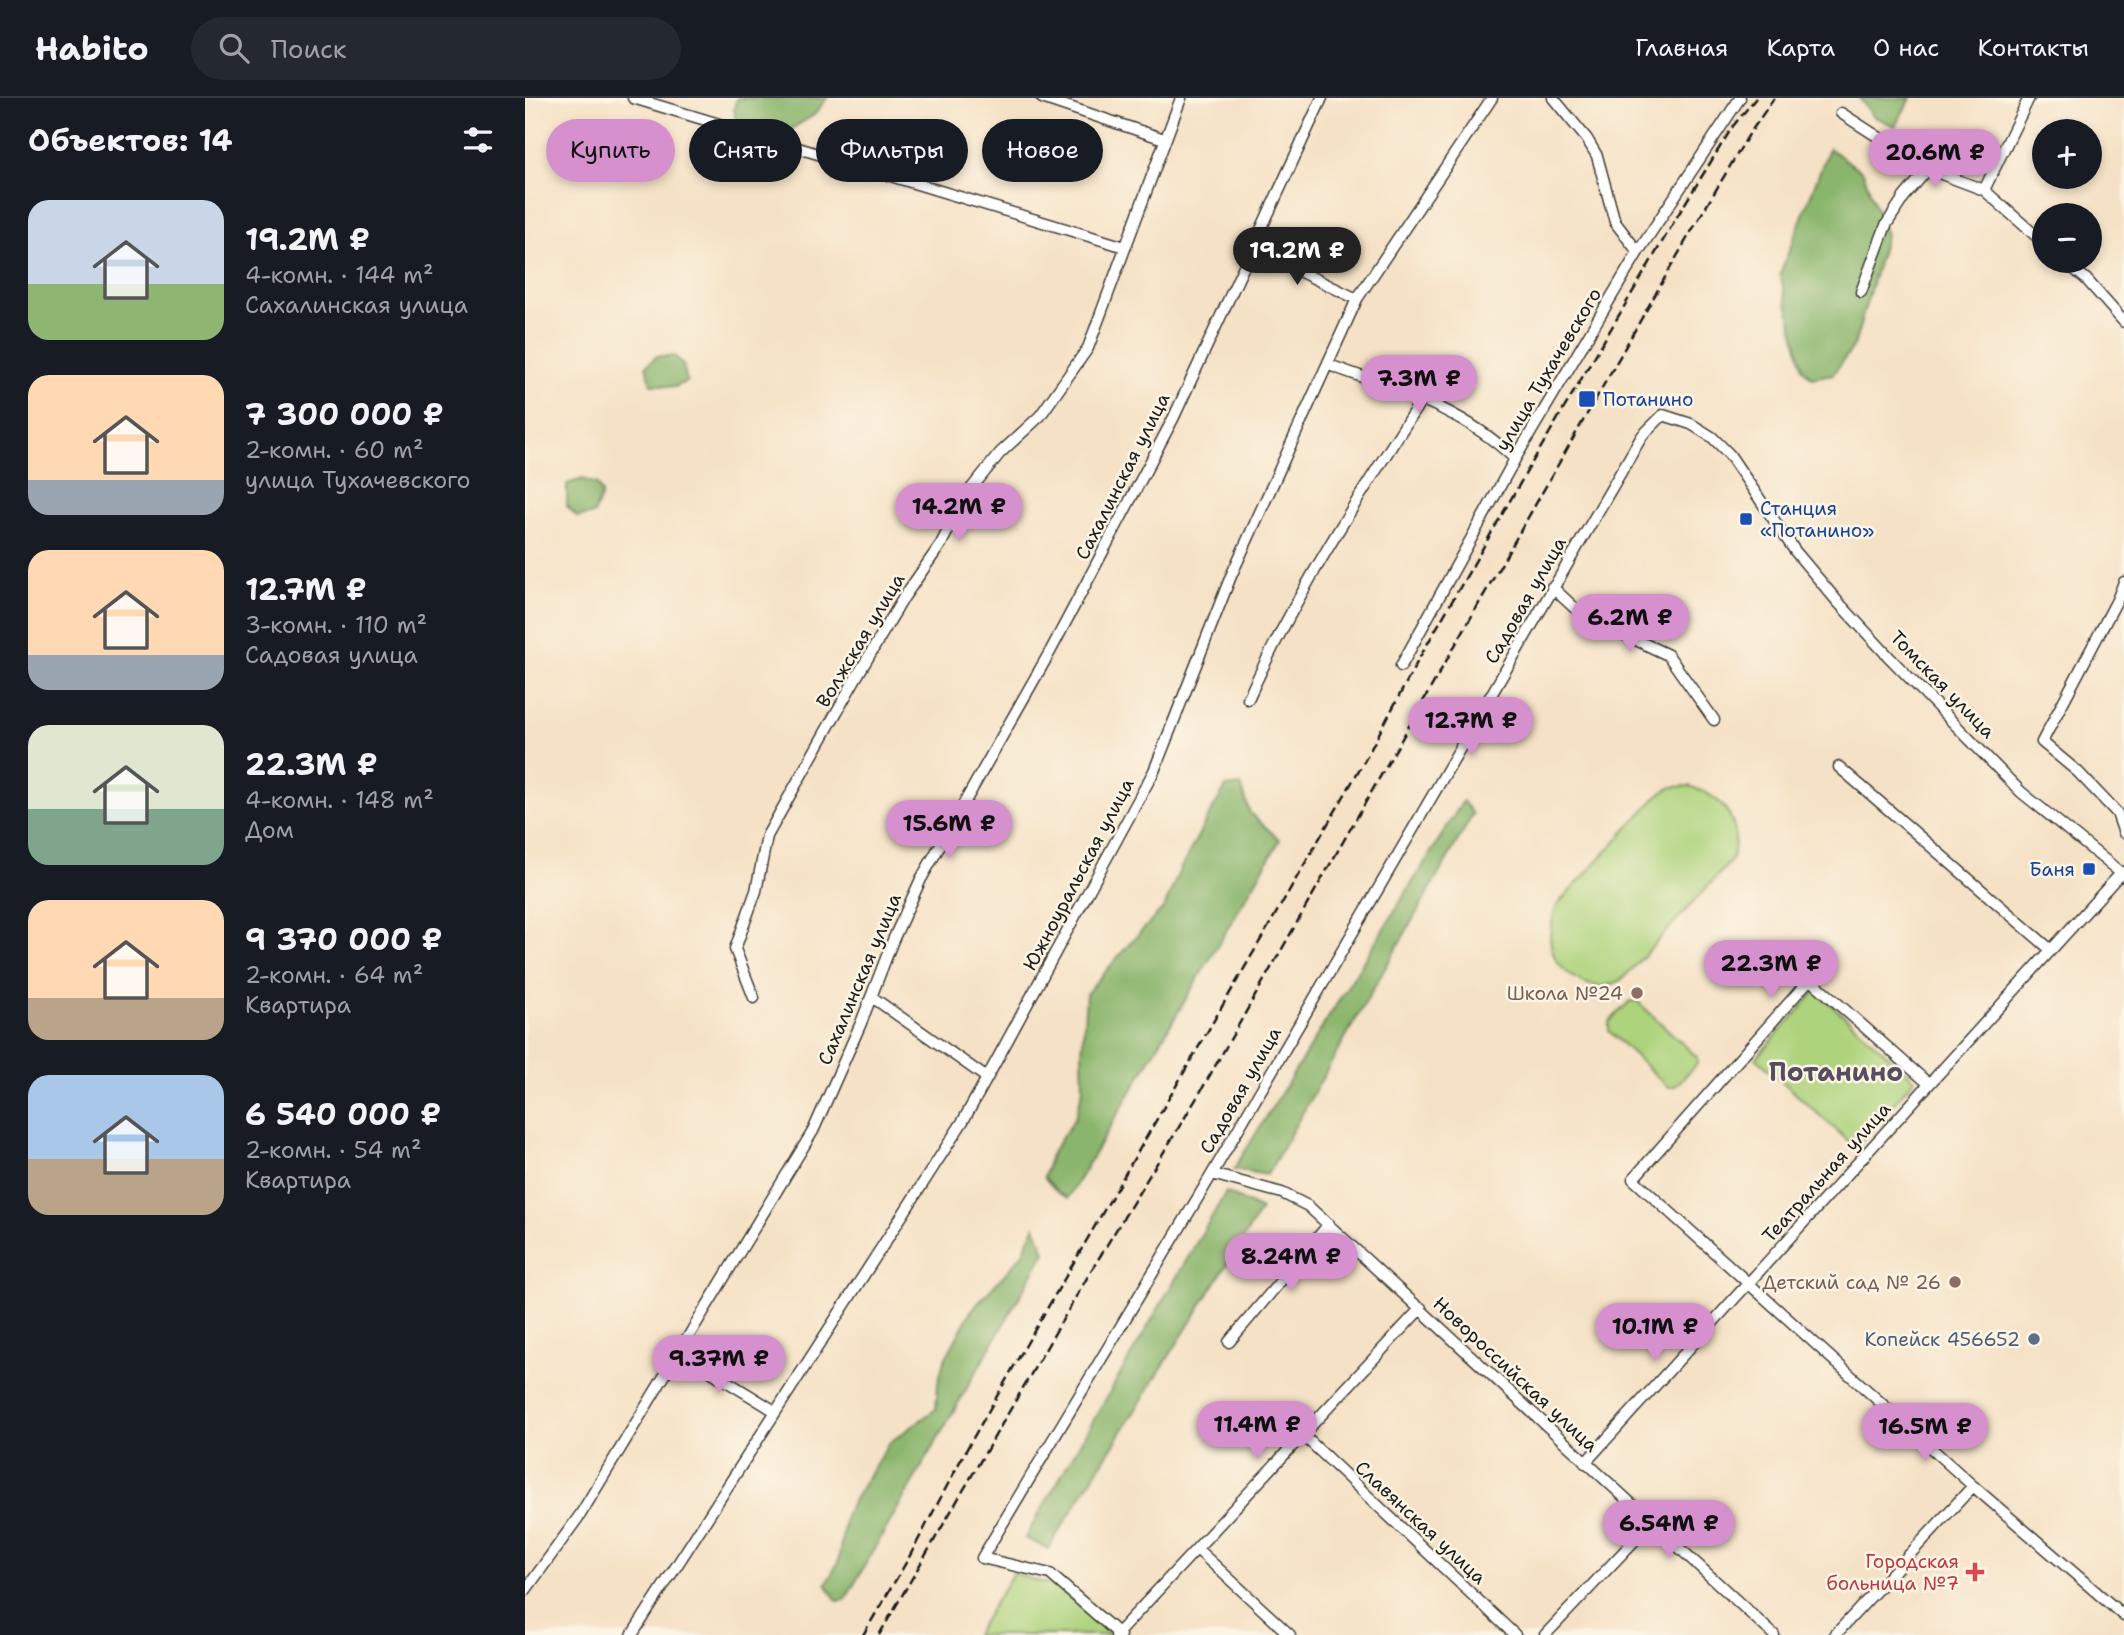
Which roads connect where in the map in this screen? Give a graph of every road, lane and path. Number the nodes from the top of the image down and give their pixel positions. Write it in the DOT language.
graph roads {
  1 [pos="633,98"];
  2 [pos="1042,98"];
  3 [pos="1181,98"];
  4 [pos="1322,98"];
  5 [pos="1492,98"];
  6 [pos="1553,98"];
  7 [pos="1740,98"];
  8 [pos="2029,98"];
  9 [pos="1841,113"];
  10 [pos="1164,139"];
  11 [pos="1928,169"];
  12 [pos="1984,190"];
  13 [pos="2032,232"];
  14 [pos="1125,247"];
  15 [pos="1251,248"];
  16 [pos="1638,252"];
  17 [pos="2078,273"];
  18 [pos="1861,292"];
  19 [pos="1357,299"];
  20 [pos="2124,322"];
  21 [pos="1329,365"];
  22 [pos="1422,399"];
  23 [pos="1515,459"];
  24 [pos="1758,497"];
  25 [pos="2124,582"];
  26 [pos="1552,587"];
  27 [pos="1401,666"];
  28 [pos="1248,699"];
  29 [pos="1714,720"];
  30 [pos="1839,767"];
  31 [pos="2121,810"];
  32 [pos="2124,833"];
  33 [pos="2123,874"];
  34 [pos="2051,950"];
  35 [pos="872,996"];
  36 [pos="754,998"];
  37 [pos="988,1078"];
  38 [pos="1929,1084"];
  39 [pos="1213,1174"];
  40 [pos="1329,1224"];
  41 [pos="1748,1283"];
  42 [pos="1421,1308"];
  43 [pos="1229,1342"];
  44 [pos="679,1352"];
  45 [pos="775,1411"];
  46 [pos="1303,1435"];
  47 [pos="1585,1463"];
  48 [pos="1973,1486"];
  49 [pos="1651,1523"];
  50 [pos="1197,1549"];
  51 [pos="525,1591"];
  52 [pos="2124,1616"];
  53 [pos="1118,1634"];
  54 [pos="632,1635"];
  55 [pos="1290,1635"];
  56 [pos="1515,1635"];
  57 [pos="1545,1635"];
  58 [pos="1774,1635"];
  59 [pos="1835,1635"];
  1 -- 14 [label="street"];
  2 -- 10 [label="street"];
  3 -- 10 [label="street, Волжская улица"];
  4 -- 15 [label="street, Сахалинская улица"];
  5 -- 19 [label="street, Южноуральская улица"];
  6 -- 16 [label="street"];
  7 -- 16 [label="street, улица Тухачевского"];
  8 -- 12 [label="street"];
  9 -- 11 [label="street"];
  10 -- 14 [label="street, Волжская улица"];
  11 -- 12 [label="street"];
  11 -- 18 [label="street"];
  12 -- 13 [label="street"];
  14 -- 36 [label="street, Волжская улица"];
  15 -- 19 [label="street"];
  15 -- 35 [label="street, Сахалинская улица"];
  16 -- 23 [label="street, улица Тухачевского"];
  17 -- 20 [label="street"];
  19 -- 21 [label="street, Южноуральская улица"];
  21 -- 22 [label="street"];
  21 -- 37 [label="street, Южноуральская улица"];
  22 -- 23 [label="street"];
  22 -- 28 [label="street"];
  23 -- 27 [label="street, улица Тухачевского"];
  24 -- 26 [label="street, Садовая улица"];
  24 -- 33 [label="street, Томская улица"];
  25 -- 31 [label="street"];
  26 -- 29 [label="street"];
  26 -- 39 [label="street, Садовая улица"];
  30 -- 34 [label="street"];
  31 -- 32 [label="street"];
  33 -- 34 [label="street, Театральная улица"];
  34 -- 38 [label="street, Театральная улица"];
  35 -- 37 [label="street"];
  35 -- 44 [label="street, Сахалинская улица"];
  37 -- 45 [label="street, Южноуральская улица"];
  38 -- 41 [label="street, Театральная улица"];
  38 -- 41 [label="street"];
  39 -- 40 [label="street, Новороссийская улица"];
  39 -- 53 [label="street, Садовая улица"];
  40 -- 42 [label="street, Новороссийская улица"];
  40 -- 43 [label="street"];
  41 -- 47 [label="street, Театральная улица"];
  41 -- 48 [label="street"];
  42 -- 46 [label="street"];
  42 -- 47 [label="street, Новороссийская улица"];
  44 -- 45 [label="street"];
  44 -- 51 [label="street, Сахалинская улица"];
  45 -- 54 [label="street, Южноуральская улица"];
  46 -- 50 [label="street"];
  46 -- 56 [label="street, Славянская улица"];
  47 -- 49 [label="street, Новороссийская улица"];
  48 -- 52 [label="street"];
  48 -- 59 [label="street"];
  49 -- 57 [label="street"];
  49 -- 58 [label="street, Новороссийская улица"];
  50 -- 53 [label="street"];
  50 -- 55 [label="street"];
}
